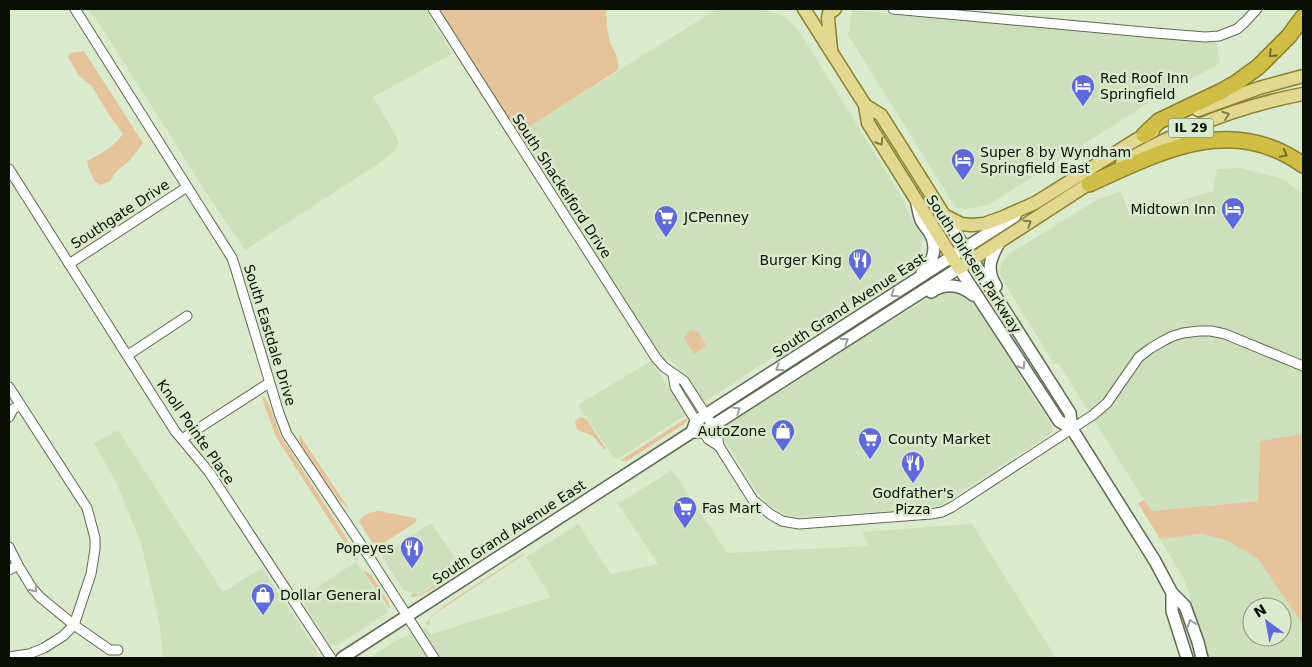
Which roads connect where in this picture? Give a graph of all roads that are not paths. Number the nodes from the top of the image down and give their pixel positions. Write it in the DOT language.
graph roads {
  1 [pos="75,9"];
  2 [pos="433,9"];
  3 [pos="804,9"];
  4 [pos="834,9"];
  5 [pos="893,9"];
  6 [pos="1257,9"];
  7 [pos="1303,17"];
  8 [pos="832,54"];
  9 [pos="1303,76"];
  10 [pos="1303,94"];
  11 [pos="865,105"];
  12 [pos="1144,135"];
  13 [pos="1303,165"];
  14 [pos="9,169"];
  15 [pos="1089,184"];
  16 [pos="187,187"];
  17 [pos="917,203"];
  18 [pos="1036,203"];
  19 [pos="944,215"];
  20 [pos="1000,241"];
  21 [pos="965,248"];
  22 [pos="972,260"];
  23 [pos="955,263"];
  24 [pos="69,264"];
  25 [pos="912,283"];
  26 [pos="978,299"];
  27 [pos="1004,309"];
  28 [pos="187,316"];
  29 [pos="879,319"];
  30 [pos="128,355"];
  31 [pos="1303,366"];
  32 [pos="269,383"];
  33 [pos="9,387"];
  34 [pos="20,405"];
  35 [pos="9,417"];
  36 [pos="702,425"];
  37 [pos="1072,429"];
  38 [pos="182,439"];
  39 [pos="9,547"];
  40 [pos="18,565"];
  41 [pos="9,570"];
  42 [pos="1172,593"];
  43 [pos="407,616"];
  44 [pos="74,625"];
  45 [pos="118,650"];
  46 [pos="9,657"];
  47 [pos="331,658"];
  48 [pos="342,658"];
  49 [pos="434,658"];
  50 [pos="1186,658"];
  51 [pos="1202,658"];
  1 -- 16 [label="street, South Eastdale Drive"];
  2 -- 36 [label="street, South Shackelford Drive"];
  3 -- 8 [label="main road, South Dirksen Parkway"];
  4 -- 8 [label="main road"];
  5 -- 6 [label="street"];
  7 -- 12 [label="highway, one-way"];
  8 -- 11 [label="main road, South Dirksen Parkway"];
  9 -- 12 [label="main road, IL 29"];
  15 -- 10 [label="main road, IL 29, one-way"];
  11 -- 17 [label="main road, South Dirksen Parkway, one-way"];
  11 -- 19 [label="main road, South Dirksen Parkway"];
  12 -- 18 [label="main road, IL 29"];
  15 -- 13 [label="highway, one-way"];
  14 -- 24 [label="street, Knoll Pointe Place"];
  20 -- 15 [label="main road, IL 29, one-way"];
  16 -- 24 [label="street, Southgate Drive"];
  16 -- 32 [label="street, South Eastdale Drive"];
  17 -- 23 [label="main road, South Dirksen Parkway"];
  17 -- 25 [label="main road"];
  18 -- 19 [label="main road, IL 29"];
  18 -- 21 [label="main road"];
  19 -- 21 [label="main road, South Dirksen Parkway"];
  20 -- 22 [label="main road, IL 29"];
  20 -- 27 [label="main road"];
  21 -- 22 [label="main road, South Dirksen Parkway"];
  21 -- 23 [label="main road"];
  22 -- 23 [label="main road, IL 29"];
  22 -- 27 [label="main road, South Dirksen Parkway"];
  23 -- 25 [label="main road, South Grand Avenue East"];
  23 -- 26 [label="main road, South Dirksen Parkway"];
  23 -- 29 [label="main road, South Grand Avenue East"];
  24 -- 30 [label="street, Knoll Pointe Place"];
  25 -- 36 [label="main road, South Grand Avenue East, one-way"];
  26 -- 29 [label="main road"];
  26 -- 37 [label="main road, South Dirksen Parkway, one-way"];
  27 -- 37 [label="main road, South Dirksen Parkway"];
  28 -- 30 [label="street"];
  36 -- 29 [label="main road, South Grand Avenue East, one-way"];
  30 -- 38 [label="street, Knoll Pointe Place"];
  31 -- 37 [label="street, South Shackelford Drive"];
  32 -- 38 [label="street"];
  32 -- 43 [label="street, South Eastdale Drive"];
  33 -- 34 [label="street"];
  34 -- 35 [label="street"];
  34 -- 44 [label="street"];
  36 -- 37 [label="street, South Shackelford Drive"];
  36 -- 43 [label="main road, South Grand Avenue East"];
  37 -- 42 [label="main road, South Dirksen Parkway"];
  38 -- 47 [label="street, Knoll Pointe Place"];
  39 -- 40 [label="street"];
  40 -- 41 [label="street"];
  40 -- 44 [label="street, one-way"];
  42 -- 50 [label="main road, South Dirksen Parkway"];
  51 -- 42 [label="main road, South Dirksen Parkway, one-way"];
  43 -- 48 [label="main road, South Grand Avenue East"];
  43 -- 49 [label="street, South Eastdale Drive"];
  44 -- 45 [label="street"];
  44 -- 46 [label="street"];
}
